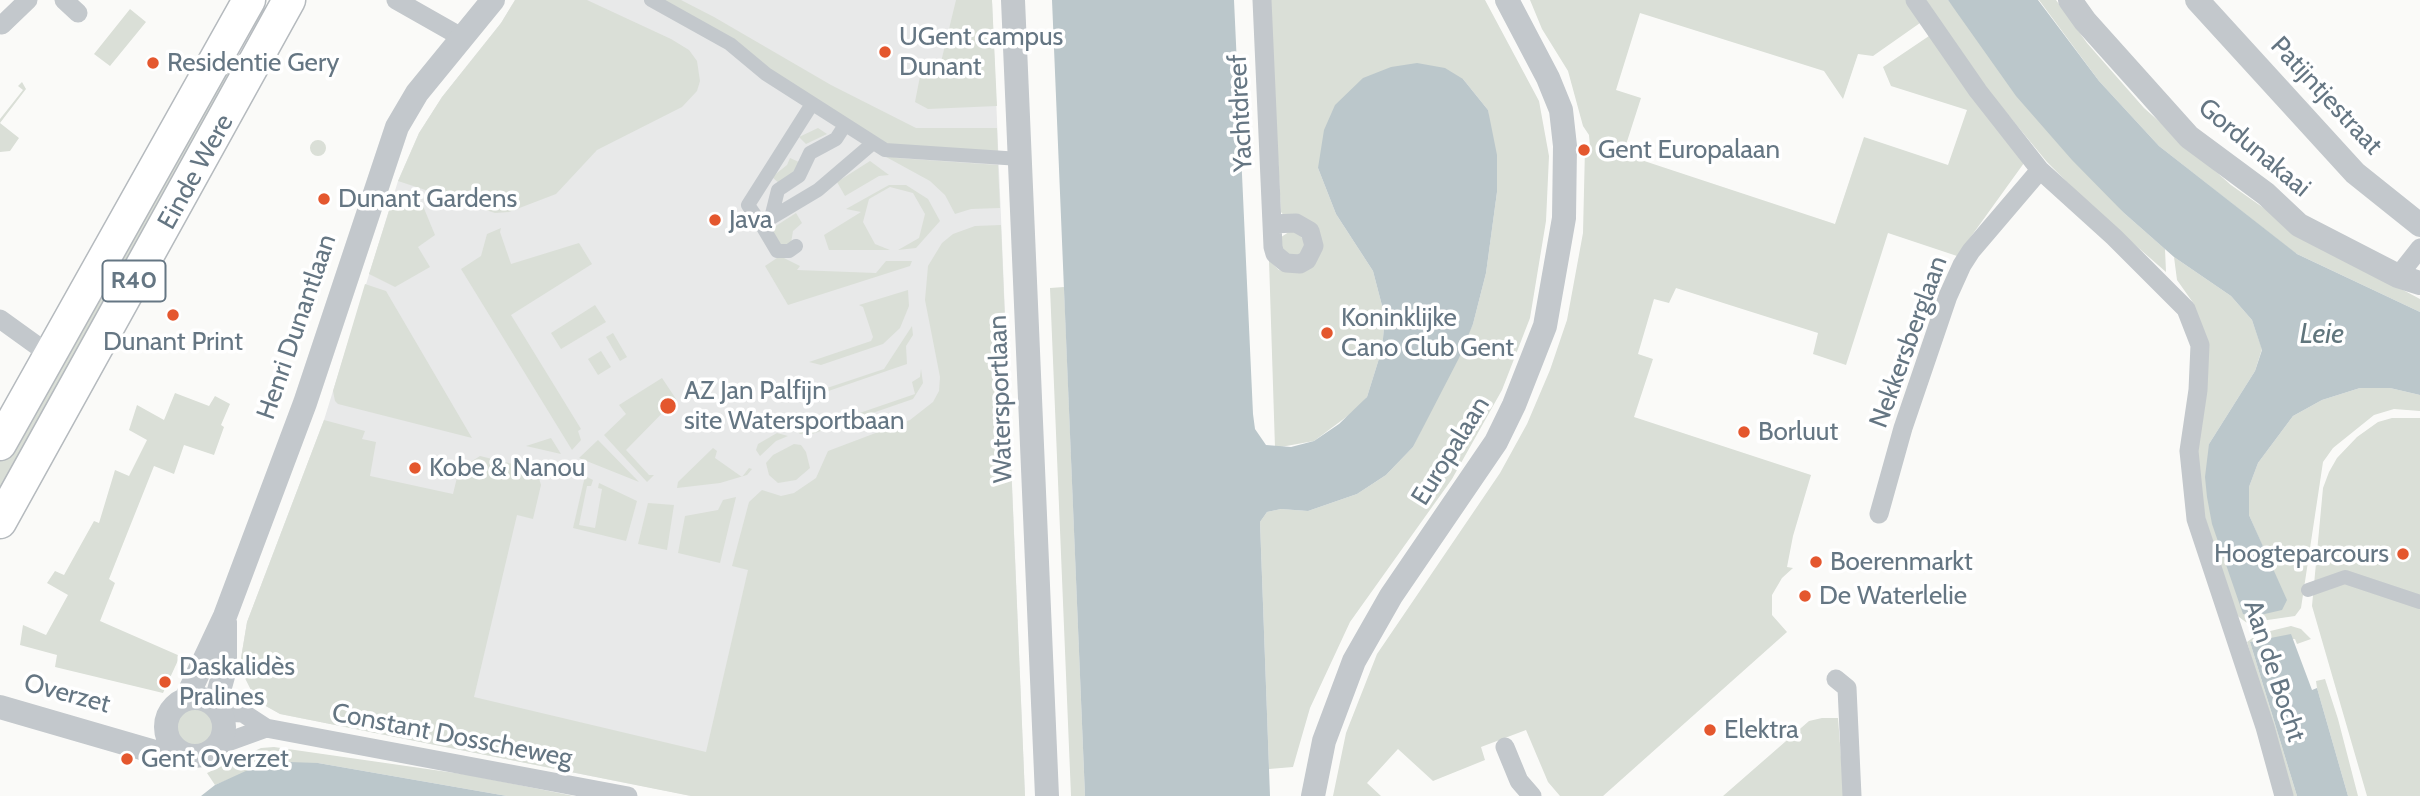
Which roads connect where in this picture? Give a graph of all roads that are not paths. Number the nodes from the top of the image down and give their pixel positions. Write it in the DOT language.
graph roads {
  1 [pos="28,0"];
  2 [pos="396,0"];
  3 [pos="493,0"];
  4 [pos="651,0"];
  5 [pos="1013,0"];
  6 [pos="1262,0"];
  7 [pos="1507,0"];
  8 [pos="1915,0"];
  9 [pos="2070,0"];
  10 [pos="2197,0"];
  11 [pos="290,1"];
  12 [pos="242,3"];
  13 [pos="2,25"];
  14 [pos="463,38"];
  15 [pos="269,41"];
  16 [pos="812,104"];
  17 [pos="845,125"];
  18 [pos="873,143"];
  19 [pos="1020,159"];
  20 [pos="2040,170"];
  21 [pos="766,221"];
  22 [pos="1272,224"];
  23 [pos="2420,225"];
  24 [pos="796,246"];
  25 [pos="2420,248"];
  26 [pos="2409,280"];
  27 [pos="0,320"];
  28 [pos="50,355"];
  29 [pos="0,444"];
  30 [pos="1880,514"];
  31 [pos="0,522"];
  32 [pos="2308,590"];
  33 [pos="2420,601"];
  34 [pos="225,616"];
  35 [pos="1836,679"];
  36 [pos="186,699"];
  37 [pos="0,707"];
  38 [pos="218,708"];
  39 [pos="167,719"];
  40 [pos="267,729"];
  41 [pos="118,739"];
  42 [pos="219,745"];
  43 [pos="1506,747"];
  44 [pos="176,749"];
  45 [pos="628,796"];
  46 [pos="1047,796"];
  47 [pos="1313,796"];
  48 [pos="1532,796"];
  49 [pos="1852,796"];
  50 [pos="2284,796"];
  1 -- 13 [label="street"];
  2 -- 14 [label="street"];
  3 -- 14 [label="street, Henri Dunantlaan"];
  4 -- 16 [label="street"];
  5 -- 19 [label="street, Watersportlaan"];
  6 -- 22 [label="street, Yachtdreef"];
  7 -- 47 [label="street, Europalaan"];
  8 -- 20 [label="street, Aan de Bocht"];
  9 -- 26 [label="street, Gordunakaai"];
  10 -- 23 [label="street, Patijntjestraat"];
  11 -- 15 [label="main road, Einde Were / R40"];
  12 -- 15 [label="street"];
  12 -- 28 [label="main road, Einde Were / R40"];
  14 -- 34 [label="street, Henri Dunantlaan"];
  15 -- 31 [label="main road, Einde Were / R40"];
  16 -- 17 [label="street"];
  16 -- 21 [label="street"];
  17 -- 18 [label="street"];
  17 -- 21 [label="street"];
  18 -- 19 [label="street"];
  18 -- 21 [label="street"];
  19 -- 46 [label="street, Watersportlaan"];
  20 -- 30 [label="street, Nekkersberglaan"];
  20 -- 50 [label="street, Aan de Bocht"];
  21 -- 24 [label="street"];
  25 -- 26 [label="street, Gordunakaai"];
  27 -- 28 [label="street"];
  28 -- 29 [label="main road, Einde Were / R40"];
  32 -- 33 [label="street"];
  34 -- 36 [label="street, Henri Dunantlaan"];
  34 -- 38 [label="street, Henri Dunantlaan"];
  35 -- 49 [label="street"];
  36 -- 38 [label="street"];
  36 -- 39 [label="street, Overzet"];
  37 -- 41 [label="street, Overzet"];
  38 -- 40 [label="street, Constant Dosscheweg"];
  38 -- 42 [label="street"];
  39 -- 41 [label="street, Overzet"];
  39 -- 44 [label="street"];
  40 -- 42 [label="street, Constant Dosscheweg"];
  40 -- 45 [label="street, Constant Dosscheweg"];
  41 -- 44 [label="street, Overzet"];
  42 -- 44 [label="street, Overzet"];
  43 -- 48 [label="street"];
}
